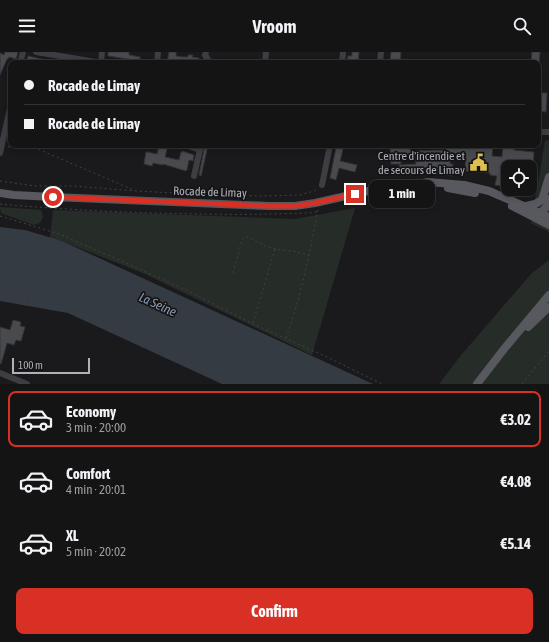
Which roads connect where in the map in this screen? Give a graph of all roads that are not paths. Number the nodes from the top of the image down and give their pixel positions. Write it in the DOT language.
graph roads {
  1 [pos="36,52"];
  2 [pos="84,60"];
  3 [pos="8,113"];
  4 [pos="2,132"];
  5 [pos="201,148"];
  6 [pos="329,148"];
  7 [pos="1,151"];
  8 [pos="194,176"];
  9 [pos="549,177"];
  10 [pos="418,184"];
  11 [pos="322,185"];
  12 [pos="0,193"];
  13 [pos="547,203"];
  14 [pos="526,206"];
  15 [pos="539,216"];
  16 [pos="549,217"];
  17 [pos="549,225"];
  18 [pos="549,295"];
  19 [pos="549,307"];
  20 [pos="504,349"];
  21 [pos="0,374"];
  22 [pos="27,384"];
  23 [pos="477,384"];
  1 -- 2 [label="street"];
  3 -- 4 [label="street"];
  4 -- 7 [label="street"];
  5 -- 8 [label="street"];
  6 -- 11 [label="street"];
  9 -- 13 [label="main road"];
  10 -- 12 [label="main road, Rocade de Limay"];
  10 -- 14 [label="main road, Rocade de Limay"];
  10 -- 15 [label="main road, Rocade de Limay"];
  13 -- 14 [label="main road"];
  13 -- 15 [label="main road"];
  14 -- 15 [label="main road, Rocade de Limay"];
  15 -- 16 [label="main road, Rocade de Limay"];
  15 -- 17 [label="main road, Rocade de Limay"];
  18 -- 20 [label="main road"];
  19 -- 20 [label="main road"];
  20 -- 23 [label="main road"];
  21 -- 22 [label="street"];
}
